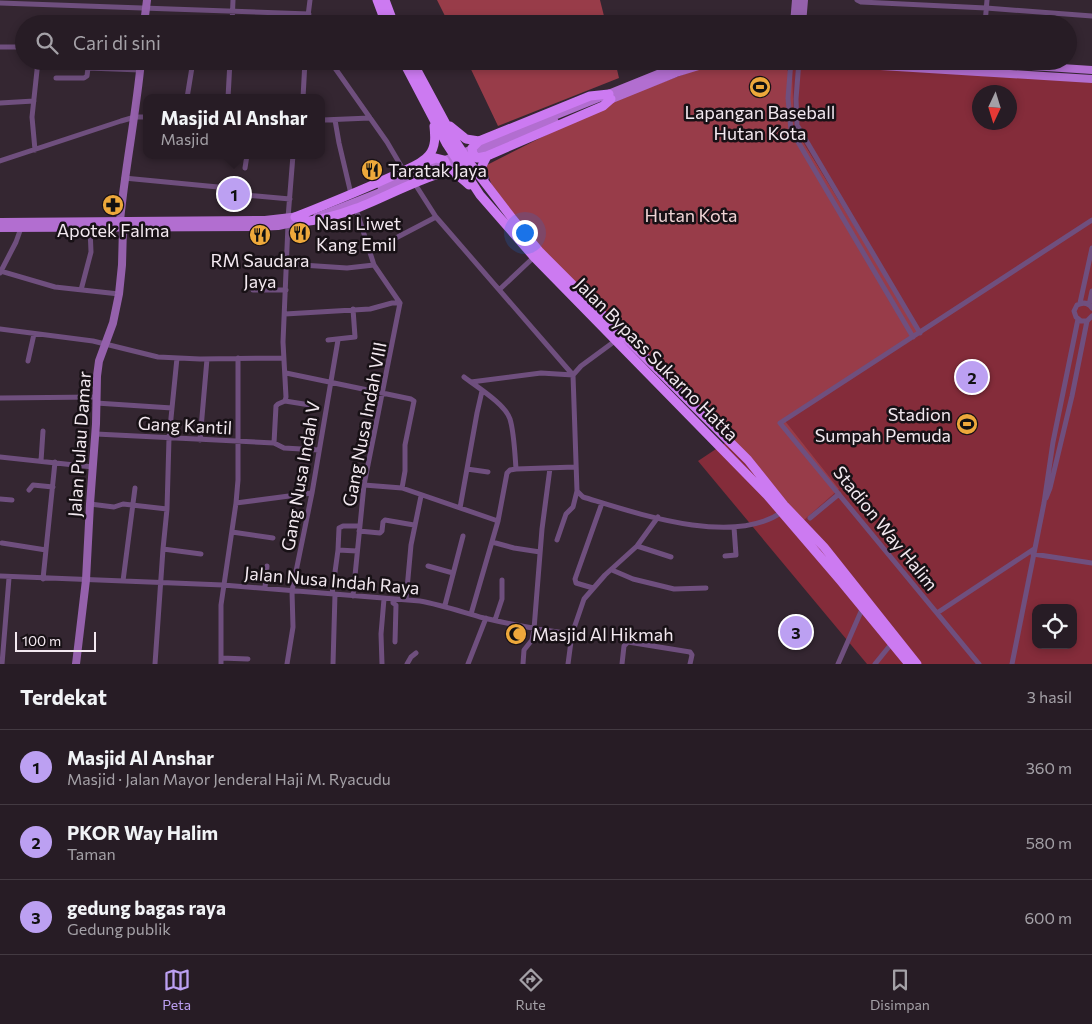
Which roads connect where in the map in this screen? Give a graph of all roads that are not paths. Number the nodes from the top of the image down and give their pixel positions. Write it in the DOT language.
graph roads {
  1 [pos="233,0"];
  2 [pos="310,0"];
  3 [pos="377,0"];
  4 [pos="385,0"];
  5 [pos="796,0"];
  6 [pos="804,0"];
  7 [pos="858,0"];
  8 [pos="986,0"];
  9 [pos="0,3"];
  10 [pos="83,3"];
  11 [pos="947,3"];
  12 [pos="146,4"];
  13 [pos="986,8"];
  14 [pos="232,11"];
  15 [pos="309,14"];
  16 [pos="232,15"];
  17 [pos="383,15"];
  18 [pos="391,15"];
  19 [pos="795,15"];
  20 [pos="803,15"];
  21 [pos="986,15"];
  22 [pos="1092,16"];
  23 [pos="0,47"];
  24 [pos="15,47"];
  25 [pos="1077,69"];
  26 [pos="37,70"];
  27 [pos="88,70"];
  28 [pos="140,70"];
  29 [pos="192,70"];
  30 [pos="230,70"];
  31 [pos="305,70"];
  32 [pos="336,70"];
  33 [pos="408,70"];
  34 [pos="417,70"];
  35 [pos="669,70"];
  36 [pos="686,70"];
  37 [pos="790,70"];
  38 [pos="798,70"];
  39 [pos="950,70"];
  40 [pos="1092,70"];
  41 [pos="983,72"];
  42 [pos="56,78"];
  43 [pos="1092,79"];
  44 [pos="188,94"];
  45 [pos="228,94"];
  46 [pos="303,94"];
  47 [pos="610,96"];
  48 [pos="34,101"];
  49 [pos="0,103"];
  50 [pos="431,116"];
  51 [pos="135,117"];
  52 [pos="143,117"];
  53 [pos="370,118"];
  54 [pos="443,118"];
  55 [pos="325,120"];
  56 [pos="335,120"];
  57 [pos="479,141"];
  58 [pos="35,150"];
  59 [pos="487,156"];
  60 [pos="247,159"];
  61 [pos="293,159"];
  62 [pos="0,161"];
  63 [pos="415,166"];
  64 [pos="246,168"];
  65 [pos="404,171"];
  66 [pos="442,173"];
  67 [pos="124,178"];
  68 [pos="415,184"];
  69 [pos="486,186"];
  70 [pos="351,194"];
  71 [pos="480,195"];
  72 [pos="290,199"];
  73 [pos="356,209"];
  74 [pos="436,217"];
  75 [pos="293,220"];
  76 [pos="1092,220"];
  77 [pos="0,222"];
  78 [pos="121,224"];
  79 [pos="0,228"];
  80 [pos="21,228"];
  81 [pos="90,228"];
  82 [pos="392,240"];
  83 [pos="1092,248"];
  84 [pos="534,257"];
  85 [pos="287,264"];
  86 [pos="374,265"];
  87 [pos="0,272"];
  88 [pos="508,280"];
  89 [pos="492,281"];
  90 [pos="500,289"];
  91 [pos="80,290"];
  92 [pos="253,290"];
  93 [pos="286,290"];
  94 [pos="1092,291"];
  95 [pos="119,294"];
  96 [pos="400,303"];
  97 [pos="1080,303"];
  98 [pos="1091,306"];
  99 [pos="353,310"];
  100 [pos="284,314"];
  101 [pos="1092,316"];
  102 [pos="599,318"];
  103 [pos="1078,319"];
  104 [pos="1087,321"];
  105 [pos="0,329"];
  106 [pos="920,333"];
  107 [pos="34,334"];
  108 [pos="913,337"];
  109 [pos="328,340"];
  110 [pos="338,340"];
  111 [pos="615,340"];
  112 [pos="105,343"];
  113 [pos="177,358"];
  114 [pos="238,358"];
  115 [pos="284,358"];
  116 [pos="207,359"];
  117 [pos="28,361"];
  118 [pos="286,373"];
  119 [pos="573,375"];
  120 [pos="464,377"];
  121 [pos="331,381"];
  122 [pos="471,382"];
  123 [pos="482,391"];
  124 [pos="382,393"];
  125 [pos="0,398"];
  126 [pos="96,400"];
  127 [pos="285,401"];
  128 [pos="310,405"];
  129 [pos="172,408"];
  130 [pos="1058,414"];
  131 [pos="1067,415"];
  132 [pos="42,431"];
  133 [pos="96,434"];
  134 [pos="169,438"];
  135 [pos="200,440"];
  136 [pos="237,441"];
  137 [pos="1053,442"];
  138 [pos="274,443"];
  139 [pos="1060,444"];
  140 [pos="319,450"];
  141 [pos="0,457"];
  142 [pos="41,461"];
  143 [pos="55,462"];
  144 [pos="93,467"];
  145 [pos="575,467"];
  146 [pos="550,468"];
  147 [pos="516,469"];
  148 [pos="468,470"];
  149 [pos="488,472"];
  150 [pos="364,485"];
  151 [pos="53,487"];
  152 [pos="135,488"];
  153 [pos="402,488"];
  154 [pos="29,490"];
  155 [pos="576,491"];
  156 [pos="312,493"];
  157 [pos="839,494"];
  158 [pos="421,496"];
  159 [pos="0,499"];
  160 [pos="12,500"];
  161 [pos="236,503"];
  162 [pos="602,503"];
  163 [pos="1044,503"];
  164 [pos="90,504"];
  165 [pos="133,505"];
  166 [pos="460,508"];
  167 [pos="167,509"];
  168 [pos="782,512"];
  169 [pos="658,517"];
  170 [pos="810,518"];
  171 [pos="498,521"];
  172 [pos="414,526"];
  173 [pos="734,527"];
  174 [pos="359,528"];
  175 [pos="232,532"];
  176 [pos="463,536"];
  177 [pos="273,538"];
  178 [pos="557,540"];
  179 [pos="492,542"];
  180 [pos="2,543"];
  181 [pos="637,546"];
  182 [pos="163,549"];
  183 [pos="46,550"];
  184 [pos="338,550"];
  185 [pos="357,551"];
  186 [pos="1034,551"];
  187 [pos="540,552"];
  188 [pos="201,554"];
  189 [pos="725,556"];
  190 [pos="671,557"];
  191 [pos="1092,563"];
  192 [pos="267,566"];
  193 [pos="428,566"];
  194 [pos="612,570"];
  195 [pos="453,573"];
  196 [pos="0,576"];
  197 [pos="10,578"];
  198 [pos="44,579"];
  199 [pos="86,580"];
  200 [pos="502,580"];
  201 [pos="123,581"];
  202 [pos="160,582"];
  203 [pos="223,585"];
  204 [pos="265,588"];
  205 [pos="593,588"];
  206 [pos="706,588"];
  207 [pos="292,591"];
  208 [pos="334,594"];
  209 [pos="354,596"];
  210 [pos="384,599"];
  211 [pos="393,599"];
  212 [pos="406,600"];
  213 [pos="445,605"];
  214 [pos="863,607"];
  215 [pos="0,610"];
  216 [pos="6,611"];
  217 [pos="937,613"];
  218 [pos="471,614"];
  219 [pos="486,618"];
  220 [pos="495,620"];
  221 [pos="534,629"];
  222 [pos="572,634"];
  223 [pos="395,642"];
  224 [pos="892,643"];
  225 [pos="416,653"];
  226 [pos="248,659"];
  227 [pos="221,661"];
  228 [pos="2,664"];
  229 [pos="76,664"];
  230 [pos="155,664"];
  231 [pos="286,664"];
  232 [pos="333,664"];
  233 [pos="382,664"];
  234 [pos="407,664"];
  235 [pos="468,664"];
  236 [pos="523,664"];
  237 [pos="568,664"];
  238 [pos="622,664"];
  239 [pos="690,664"];
  240 [pos="838,664"];
  241 [pos="875,664"];
  242 [pos="909,664"];
  243 [pos="917,664"];
  244 [pos="979,664"];
  245 [pos="1012,664"];
  1 -- 14 [label="street"];
  2 -- 15 [label="street"];
  3 -- 17 [label="highway"];
  4 -- 18 [label="highway"];
  5 -- 19 [label="street"];
  6 -- 20 [label="street"];
  7 -- 11 [label="street"];
  8 -- 13 [label="street"];
  9 -- 10 [label="street"];
  10 -- 12 [label="street"];
  11 -- 13 [label="street"];
  12 -- 14 [label="street"];
  13 -- 21 [label="street"];
  13 -- 22 [label="street"];
  14 -- 15 [label="street"];
  14 -- 16 [label="street"];
  23 -- 24 [label="street"];
  25 -- 40 [label="main road"];
  26 -- 48 [label="street"];
  27 -- 42 [label="street"];
  28 -- 51 [label="street, Jalan Pulau Damar"];
  29 -- 44 [label="street"];
  30 -- 45 [label="street"];
  31 -- 46 [label="street"];
  32 -- 53 [label="street"];
  33 -- 50 [label="highway, Jalan Bypass Sukarno Hatta"];
  34 -- 54 [label="highway, Jalan Bypass Sukarno Hatta"];
  35 -- 47 [label="main road"];
  36 -- 47 [label="main road"];
  37 -- 108 [label="street"];
  38 -- 106 [label="street"];
  39 -- 41 [label="main road"];
  41 -- 43 [label="main road"];
  47 -- 57 [label="highway"];
  47 -- 59 [label="highway"];
  47 -- 75 [label="main road"];
  48 -- 49 [label="street"];
  48 -- 58 [label="street"];
  50 -- 63 [label="highway"];
  50 -- 71 [label="highway, Jalan Bypass Sukarno Hatta"];
  51 -- 52 [label="street"];
  51 -- 58 [label="street"];
  51 -- 67 [label="street, Jalan Pulau Damar"];
  53 -- 56 [label="street"];
  53 -- 65 [label="street"];
  54 -- 57 [label="highway"];
  54 -- 69 [label="highway, Jalan Bypass Sukarno Hatta"];
  55 -- 56 [label="street"];
  56 -- 70 [label="street"];
  57 -- 59 [label="highway"];
  58 -- 62 [label="street"];
  59 -- 69 [label="highway"];
  60 -- 64 [label="street"];
  61 -- 72 [label="street"];
  63 -- 65 [label="highway"];
  63 -- 66 [label="highway"];
  65 -- 70 [label="highway"];
  66 -- 68 [label="highway"];
  66 -- 71 [label="highway"];
  67 -- 72 [label="street"];
  67 -- 78 [label="street, Jalan Pulau Damar"];
  68 -- 73 [label="highway"];
  68 -- 74 [label="street"];
  69 -- 102 [label="highway, Jalan Bypass Sukarno Hatta"];
  70 -- 75 [label="highway"];
  71 -- 84 [label="highway, Jalan Bypass Sukarno Hatta"];
  72 -- 75 [label="street"];
  73 -- 75 [label="highway"];
  73 -- 86 [label="street"];
  74 -- 82 [label="street"];
  74 -- 89 [label="street"];
  75 -- 78 [label="main road"];
  75 -- 85 [label="street"];
  76 -- 106 [label="street, Stadion Way Halim"];
  77 -- 78 [label="main road"];
  78 -- 81 [label="main road"];
  78 -- 95 [label="street, Jalan Pulau Damar"];
  79 -- 80 [label="main road"];
  80 -- 81 [label="main road"];
  80 -- 87 [label="street"];
  81 -- 91 [label="street"];
  83 -- 97 [label="street"];
  84 -- 88 [label="street"];
  84 -- 102 [label="highway, Jalan Bypass Sukarno Hatta"];
  85 -- 86 [label="street"];
  85 -- 93 [label="street"];
  86 -- 96 [label="street"];
  87 -- 91 [label="street"];
  88 -- 89 [label="street"];
  88 -- 90 [label="street"];
  89 -- 90 [label="street"];
  90 -- 119 [label="street"];
  91 -- 95 [label="street"];
  92 -- 93 [label="street"];
  93 -- 100 [label="street"];
  94 -- 98 [label="street"];
  95 -- 112 [label="street, Jalan Pulau Damar"];
  96 -- 99 [label="street"];
  96 -- 124 [label="street, Gang Nusa Indah VIII"];
  97 -- 98 [label="street"];
  97 -- 103 [label="street"];
  99 -- 100 [label="street"];
  99 -- 110 [label="street"];
  100 -- 115 [label="street"];
  101 -- 104 [label="street"];
  102 -- 111 [label="highway, Jalan Bypass Sukarno Hatta"];
  102 -- 243 [label="highway, Jalan Bypass Sukarno Hatta"];
  103 -- 104 [label="street"];
  103 -- 130 [label="street"];
  104 -- 131 [label="street"];
  105 -- 107 [label="street"];
  106 -- 108 [label="street, Stadion Way Halim"];
  107 -- 112 [label="street"];
  107 -- 117 [label="street"];
  108 -- 157 [label="street, Stadion Way Halim"];
  109 -- 110 [label="street"];
  110 -- 121 [label="street, Gang Nusa Indah V"];
  111 -- 119 [label="street"];
  111 -- 168 [label="highway, Jalan Bypass Sukarno Hatta"];
  112 -- 113 [label="street"];
  112 -- 126 [label="street, Jalan Pulau Damar"];
  113 -- 116 [label="street"];
  113 -- 129 [label="street"];
  114 -- 115 [label="street"];
  114 -- 116 [label="street"];
  114 -- 136 [label="street"];
  115 -- 118 [label="street"];
  116 -- 135 [label="street"];
  118 -- 121 [label="street"];
  118 -- 127 [label="street"];
  119 -- 122 [label="street"];
  119 -- 145 [label="street"];
  120 -- 122 [label="street"];
  121 -- 124 [label="street"];
  121 -- 140 [label="street, Gang Nusa Indah V"];
  122 -- 123 [label="street"];
  123 -- 147 [label="street"];
  123 -- 148 [label="street"];
  124 -- 150 [label="street, Gang Nusa Indah VIII"];
  124 -- 153 [label="street"];
  125 -- 126 [label="street"];
  126 -- 129 [label="street"];
  126 -- 133 [label="street, Jalan Pulau Damar"];
  127 -- 128 [label="street"];
  127 -- 138 [label="street"];
  129 -- 134 [label="street"];
  130 -- 131 [label="street"];
  130 -- 137 [label="street"];
  131 -- 139 [label="street"];
  132 -- 142 [label="street"];
  133 -- 134 [label="street, Gang Kantil"];
  133 -- 144 [label="street, Jalan Pulau Damar"];
  134 -- 135 [label="street, Gang Kantil"];
  134 -- 167 [label="street"];
  135 -- 136 [label="street, Gang Kantil"];
  136 -- 138 [label="street, Gang Kantil"];
  136 -- 161 [label="street"];
  137 -- 139 [label="street"];
  137 -- 163 [label="street"];
  138 -- 140 [label="street, Gang Kantil"];
  139 -- 163 [label="street"];
  140 -- 156 [label="street, Gang Nusa Indah V"];
  141 -- 142 [label="street"];
  142 -- 143 [label="street"];
  143 -- 144 [label="street"];
  143 -- 151 [label="street"];
  144 -- 164 [label="street, Jalan Pulau Damar"];
  145 -- 146 [label="street"];
  145 -- 155 [label="street"];
  146 -- 147 [label="street"];
  146 -- 187 [label="street"];
  147 -- 171 [label="street"];
  148 -- 149 [label="street"];
  148 -- 166 [label="street"];
  150 -- 153 [label="street"];
  150 -- 174 [label="street, Gang Nusa Indah VIII"];
  151 -- 154 [label="street"];
  151 -- 183 [label="street"];
  152 -- 165 [label="street"];
  153 -- 158 [label="street"];
  155 -- 162 [label="street"];
  155 -- 178 [label="street"];
  156 -- 161 [label="street"];
  156 -- 207 [label="street, Gang Nusa Indah V"];
  157 -- 170 [label="street"];
  157 -- 217 [label="street, Stadion Way Halim"];
  158 -- 166 [label="street"];
  158 -- 172 [label="street"];
  159 -- 160 [label="street"];
  161 -- 175 [label="street"];
  162 -- 169 [label="street"];
  162 -- 205 [label="street"];
  163 -- 186 [label="street"];
  164 -- 165 [label="street"];
  164 -- 199 [label="street, Jalan Pulau Damar"];
  165 -- 167 [label="street"];
  165 -- 201 [label="street"];
  166 -- 171 [label="street"];
  167 -- 182 [label="street"];
  168 -- 173 [label="street"];
  168 -- 214 [label="highway, Jalan Bypass Sukarno Hatta"];
  169 -- 173 [label="street"];
  169 -- 181 [label="street"];
  171 -- 179 [label="street"];
  172 -- 174 [label="street"];
  172 -- 212 [label="street"];
  173 -- 189 [label="street"];
  174 -- 184 [label="street"];
  174 -- 185 [label="street, Gang Nusa Indah VIII"];
  175 -- 177 [label="street"];
  175 -- 203 [label="street"];
  176 -- 195 [label="street"];
  179 -- 187 [label="street"];
  179 -- 218 [label="street"];
  180 -- 183 [label="street"];
  181 -- 190 [label="street"];
  181 -- 194 [label="street"];
  182 -- 188 [label="street"];
  182 -- 202 [label="street"];
  183 -- 198 [label="street"];
  184 -- 185 [label="street"];
  184 -- 208 [label="street"];
  185 -- 209 [label="street, Gang Nusa Indah VIII"];
  186 -- 191 [label="street"];
  186 -- 217 [label="street, Stadion Way Halim"];
  186 -- 245 [label="street"];
  187 -- 221 [label="street"];
  192 -- 204 [label="street"];
  193 -- 195 [label="street"];
  194 -- 205 [label="street"];
  194 -- 206 [label="street"];
  195 -- 213 [label="street"];
  196 -- 197 [label="street, Jalan Nusa Indah Raya"];
  197 -- 198 [label="street, Jalan Nusa Indah Raya"];
  197 -- 216 [label="street"];
  198 -- 199 [label="street, Jalan Nusa Indah Raya"];
  199 -- 201 [label="street, Jalan Nusa Indah Raya"];
  199 -- 229 [label="street, Jalan Pulau Damar"];
  200 -- 220 [label="street"];
  201 -- 202 [label="street, Jalan Nusa Indah Raya"];
  202 -- 203 [label="street, Jalan Nusa Indah Raya"];
  202 -- 230 [label="street"];
  203 -- 204 [label="street, Jalan Nusa Indah Raya"];
  203 -- 227 [label="street"];
  204 -- 207 [label="street, Jalan Nusa Indah Raya"];
  205 -- 222 [label="street"];
  207 -- 208 [label="street, Jalan Nusa Indah Raya"];
  207 -- 231 [label="street, Gang Nusa Indah V"];
  208 -- 209 [label="street, Jalan Nusa Indah Raya"];
  208 -- 232 [label="street"];
  209 -- 210 [label="street, Jalan Nusa Indah Raya"];
  210 -- 211 [label="street, Jalan Nusa Indah Raya"];
  210 -- 233 [label="street"];
  211 -- 212 [label="street, Jalan Nusa Indah Raya"];
  211 -- 223 [label="street"];
  212 -- 213 [label="street, Jalan Nusa Indah Raya"];
  213 -- 218 [label="street, Jalan Nusa Indah Raya"];
  214 -- 224 [label="highway, Jalan Bypass Sukarno Hatta"];
  214 -- 240 [label="street"];
  215 -- 216 [label="street"];
  216 -- 228 [label="street"];
  217 -- 244 [label="street, Stadion Way Halim"];
  218 -- 219 [label="street, Jalan Nusa Indah Raya"];
  219 -- 220 [label="street, Jalan Nusa Indah Raya"];
  219 -- 235 [label="street"];
  220 -- 221 [label="street, Jalan Nusa Indah Raya"];
  221 -- 222 [label="street, Jalan Nusa Indah Raya"];
  221 -- 236 [label="street"];
  222 -- 237 [label="street"];
  224 -- 241 [label="street"];
  224 -- 242 [label="highway, Jalan Bypass Sukarno Hatta"];
  225 -- 234 [label="street"];
  226 -- 227 [label="street"];
  238 -- 239 [label="street"];
}
